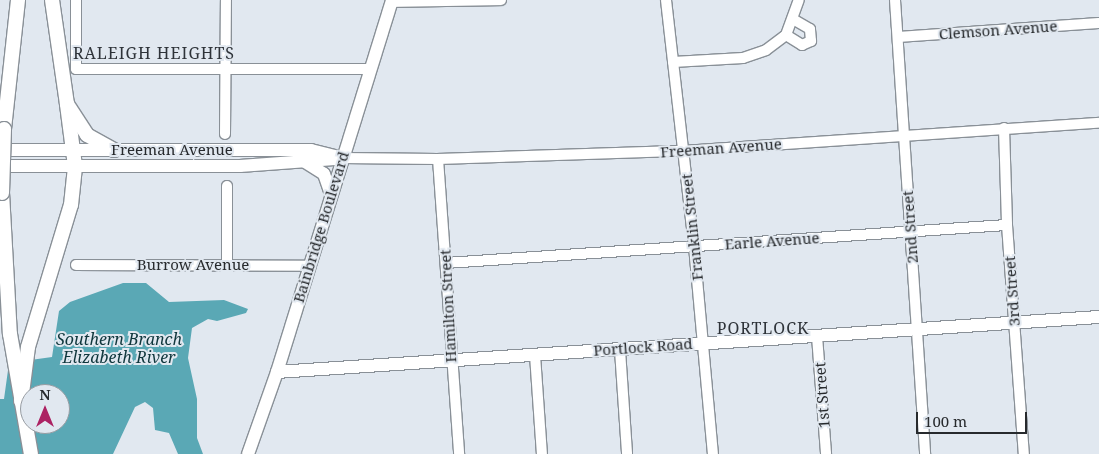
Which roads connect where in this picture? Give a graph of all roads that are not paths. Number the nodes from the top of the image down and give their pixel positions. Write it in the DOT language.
graph roads {
  1 [pos="18,0"];
  2 [pos="52,0"];
  3 [pos="76,0"];
  4 [pos="226,0"];
  5 [pos="501,0"];
  6 [pos="666,0"];
  7 [pos="799,0"];
  8 [pos="895,0"];
  9 [pos="392,1"];
  10 [pos="793,19"];
  11 [pos="1099,22"];
  12 [pos="786,35"];
  13 [pos="898,37"];
  14 [pos="674,62"];
  15 [pos="371,69"];
  16 [pos="227,70"];
  17 [pos="67,104"];
  18 [pos="1099,123"];
  19 [pos="1004,128"];
  20 [pos="226,134"];
  21 [pos="904,135"];
  22 [pos="0,150"];
  23 [pos="72,150"];
  24 [pos="114,150"];
  25 [pos="684,151"];
  26 [pos="342,158"];
  27 [pos="438,159"];
  28 [pos="305,162"];
  29 [pos="0,166"];
  30 [pos="74,166"];
  31 [pos="226,186"];
  32 [pos="331,194"];
  33 [pos="1007,225"];
  34 [pos="910,232"];
  35 [pos="694,246"];
  36 [pos="446,263"];
  37 [pos="76,265"];
  38 [pos="227,265"];
  39 [pos="309,266"];
  40 [pos="1099,317"];
  41 [pos="1015,321"];
  42 [pos="916,328"];
  43 [pos="817,336"];
  44 [pos="704,343"];
  45 [pos="620,350"];
  46 [pos="535,355"];
  47 [pos="451,361"];
  48 [pos="277,372"];
  49 [pos="23,384"];
  50 [pos="20,395"];
  51 [pos="27,434"];
  52 [pos="31,454"];
  53 [pos="248,454"];
  54 [pos="459,454"];
  55 [pos="542,454"];
  56 [pos="627,454"];
  57 [pos="713,454"];
  58 [pos="826,454"];
  59 [pos="925,454"];
  60 [pos="1024,454"];
  1 -- 50 [label="highway, bridge"];
  2 -- 17 [label="highway"];
  3 -- 16 [label="street"];
  4 -- 16 [label="street"];
  5 -- 9 [label="street"];
  6 -- 14 [label="street, Franklin Street"];
  7 -- 10 [label="street"];
  8 -- 13 [label="street, 2nd Street"];
  9 -- 15 [label="main road, Bainbridge Boulevard"];
  10 -- 12 [label="street"];
  10 -- 12 [label="street"];
  11 -- 13 [label="street, Clemson Avenue"];
  12 -- 14 [label="street"];
  13 -- 21 [label="street, 2nd Street"];
  14 -- 25 [label="street, Franklin Street"];
  15 -- 16 [label="street"];
  15 -- 26 [label="main road, Bainbridge Boulevard"];
  16 -- 20 [label="street"];
  17 -- 23 [label="highway"];
  17 -- 24 [label="highway"];
  18 -- 19 [label="street, Freeman Avenue"];
  19 -- 21 [label="street, Freeman Avenue"];
  19 -- 33 [label="street, 3rd Street"];
  21 -- 25 [label="street, Freeman Avenue"];
  21 -- 34 [label="street, 2nd Street"];
  22 -- 23 [label="main road, Freeman Avenue"];
  23 -- 24 [label="main road, Freeman Avenue"];
  23 -- 30 [label="highway"];
  24 -- 26 [label="main road, Freeman Avenue"];
  25 -- 27 [label="street, Freeman Avenue"];
  25 -- 35 [label="street, Franklin Street"];
  26 -- 27 [label="street, Freeman Avenue"];
  26 -- 28 [label="main road, Freeman Avenue"];
  26 -- 32 [label="main road, Bainbridge Boulevard"];
  27 -- 36 [label="street, Hamilton Street"];
  28 -- 30 [label="main road, Freeman Avenue"];
  28 -- 32 [label="main road"];
  29 -- 30 [label="main road, Freeman Avenue"];
  30 -- 49 [label="highway"];
  31 -- 38 [label="street"];
  32 -- 39 [label="main road, Bainbridge Boulevard"];
  33 -- 34 [label="street, Earle Avenue"];
  33 -- 41 [label="street, 3rd Street"];
  34 -- 35 [label="street, Earle Avenue"];
  34 -- 42 [label="street, 2nd Street"];
  35 -- 36 [label="street, Earle Avenue"];
  35 -- 44 [label="street, Franklin Street"];
  36 -- 47 [label="street, Hamilton Street"];
  37 -- 38 [label="street, Burrow Avenue"];
  38 -- 39 [label="street, Burrow Avenue"];
  39 -- 48 [label="main road, Bainbridge Boulevard"];
  40 -- 41 [label="main road, Portlock Road"];
  41 -- 42 [label="main road, Portlock Road"];
  41 -- 60 [label="street, 3rd Street"];
  42 -- 43 [label="main road, Portlock Road"];
  42 -- 59 [label="street, 2nd Street"];
  43 -- 44 [label="main road, Portlock Road"];
  43 -- 58 [label="street, 1st Street"];
  44 -- 45 [label="main road, Portlock Road"];
  44 -- 57 [label="street, Franklin Street"];
  45 -- 46 [label="main road, Portlock Road"];
  45 -- 56 [label="street"];
  46 -- 47 [label="main road, Portlock Road"];
  46 -- 55 [label="street"];
  47 -- 48 [label="main road, Portlock Road"];
  47 -- 54 [label="street, Hamilton Street"];
  48 -- 53 [label="main road, Bainbridge Boulevard"];
  51 -- 52 [label="highway"];
}
